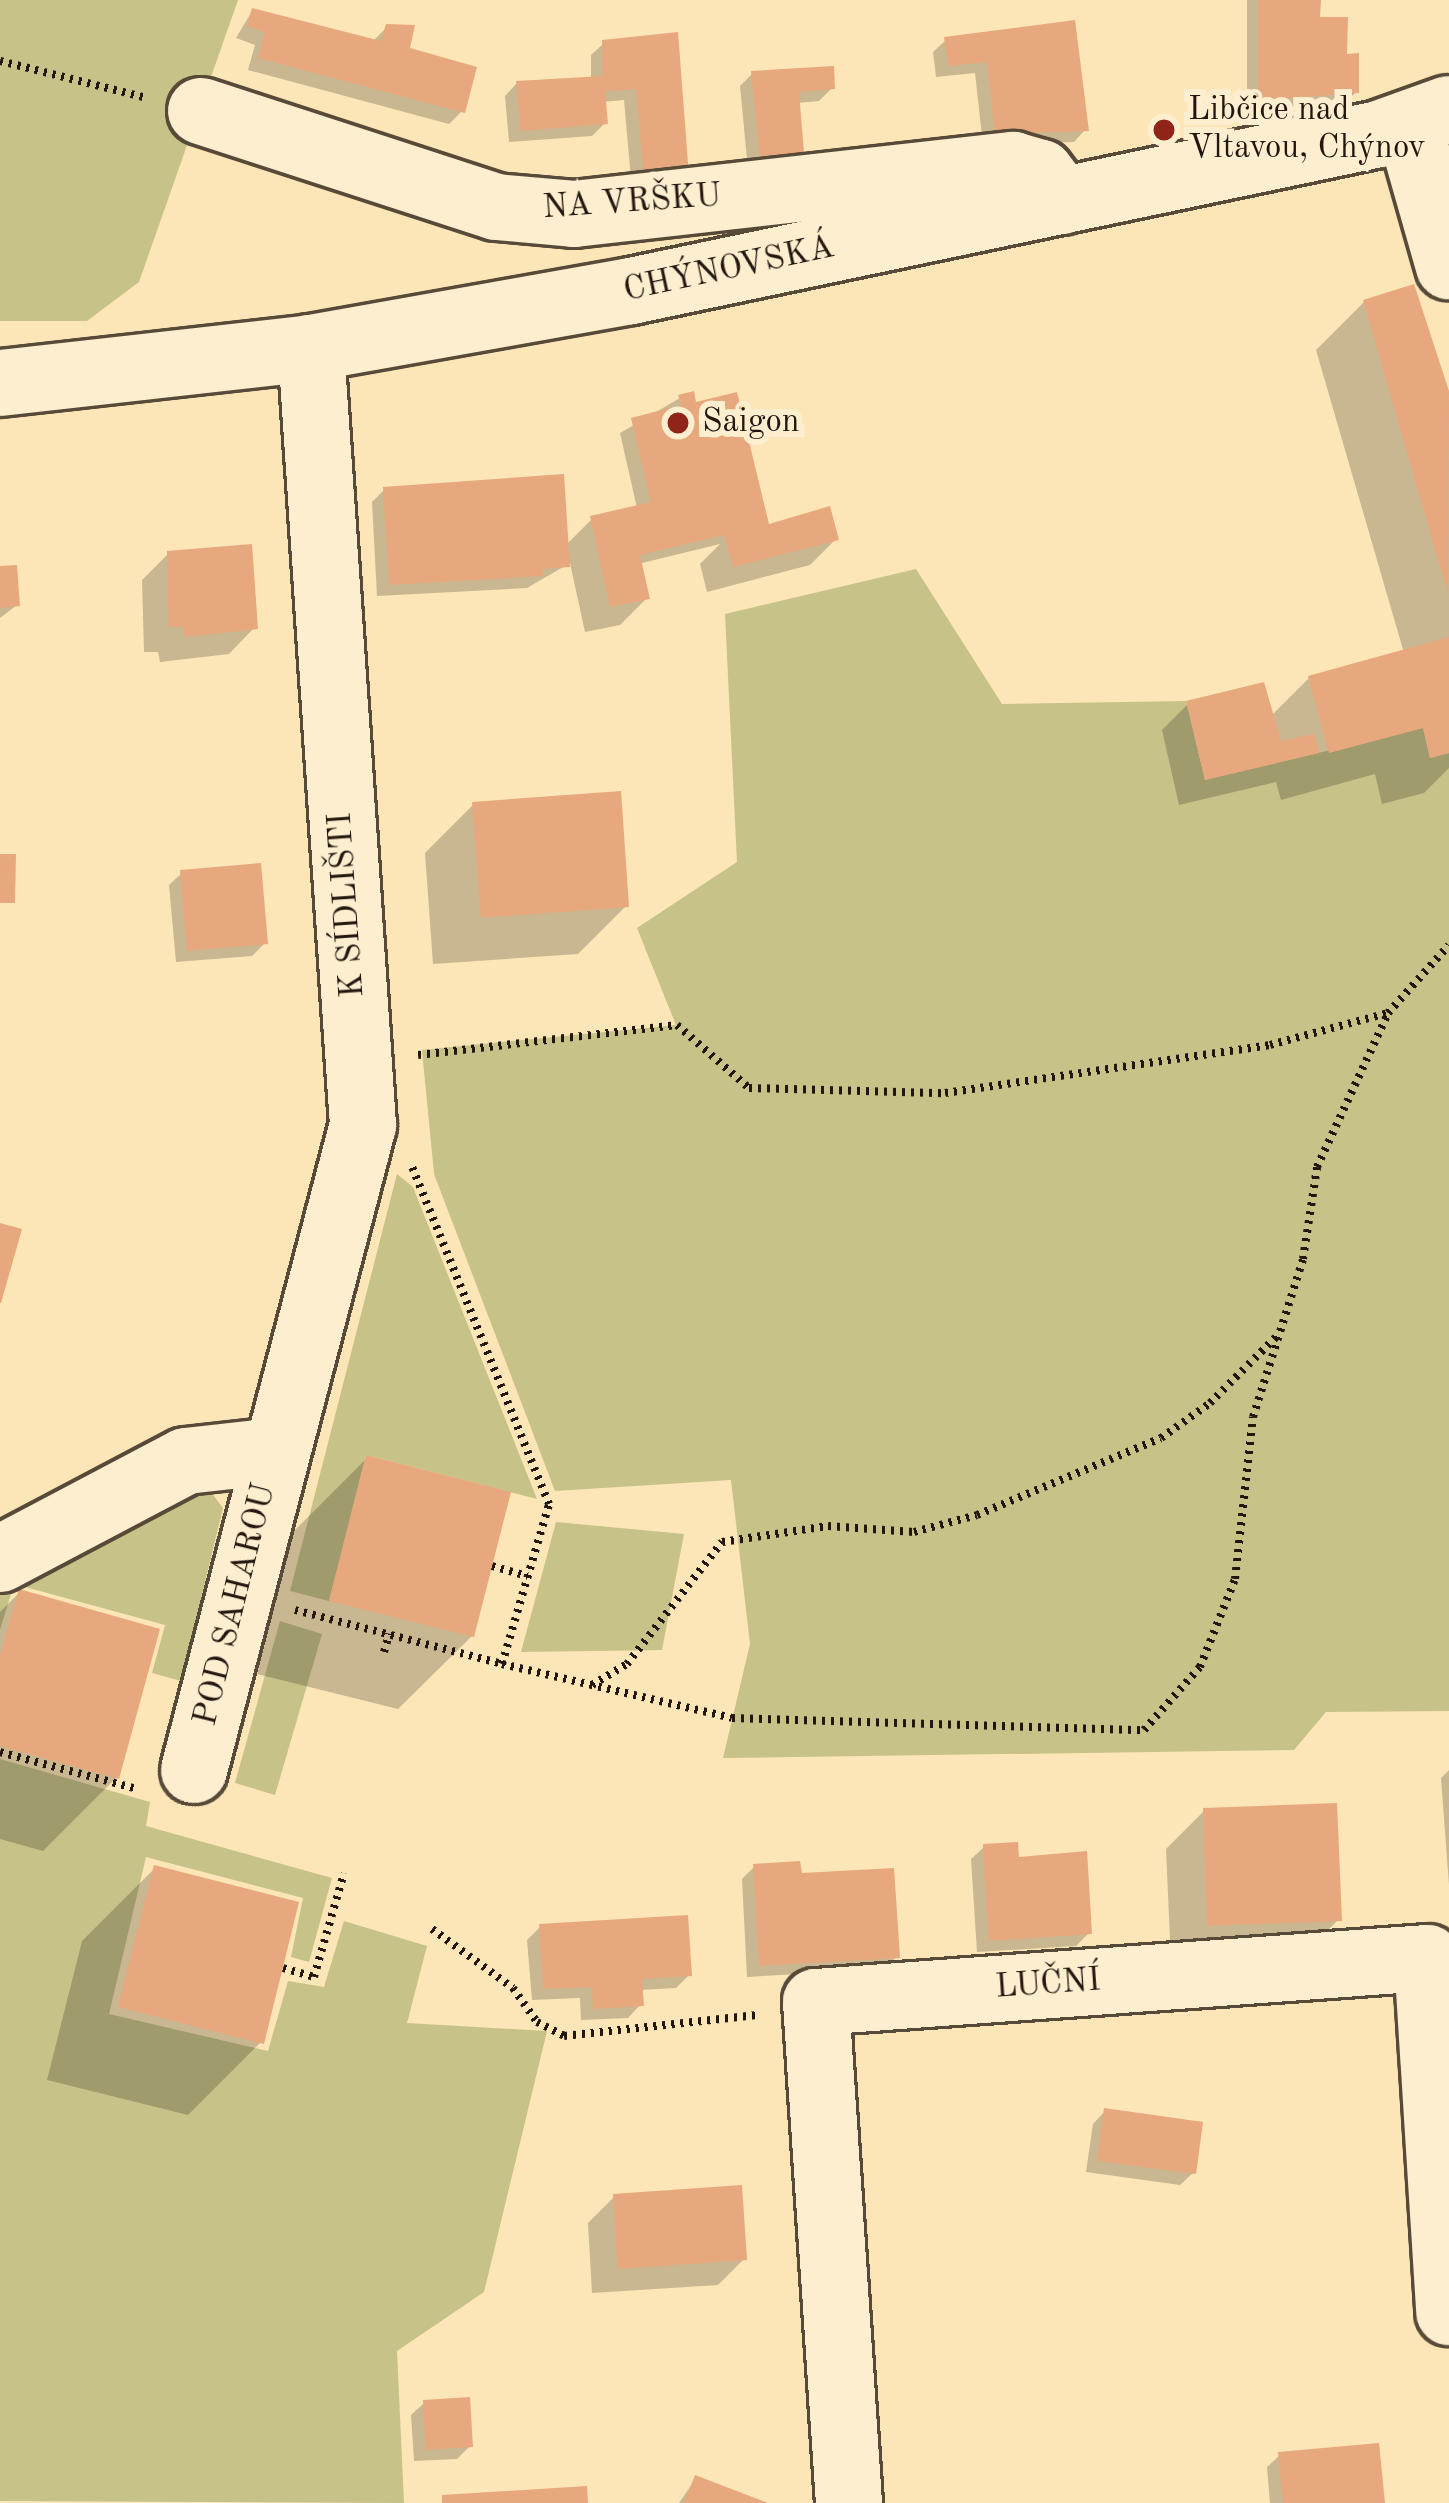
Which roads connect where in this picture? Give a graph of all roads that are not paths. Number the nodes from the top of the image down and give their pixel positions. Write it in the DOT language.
graph roads {
  1 [pos="201,111"];
  2 [pos="1429,117"];
  3 [pos="1062,201"];
  4 [pos="1449,266"];
  5 [pos="311,348"];
  6 [pos="0,382"];
  7 [pos="275,1450"];
  8 [pos="0,1559"];
  9 [pos="171,1781"];
  10 [pos="1449,2312"];
  11 [pos="849,2503"];
  1 -- 3 [label="street, NA VRŠKU"];
  2 -- 3 [label="street, CHÝNOVSKÁ"];
  2 -- 4 [label="street"];
  3 -- 5 [label="street, CHÝNOVSKÁ"];
  5 -- 6 [label="street, CHÝNOVSKÁ"];
  5 -- 7 [label="street, K SÍDLIŠTI"];
  7 -- 8 [label="street, POD SAHAROU"];
  7 -- 9 [label="street, POD SAHAROU"];
  10 -- 11 [label="street, LUČNÍ"];
}
